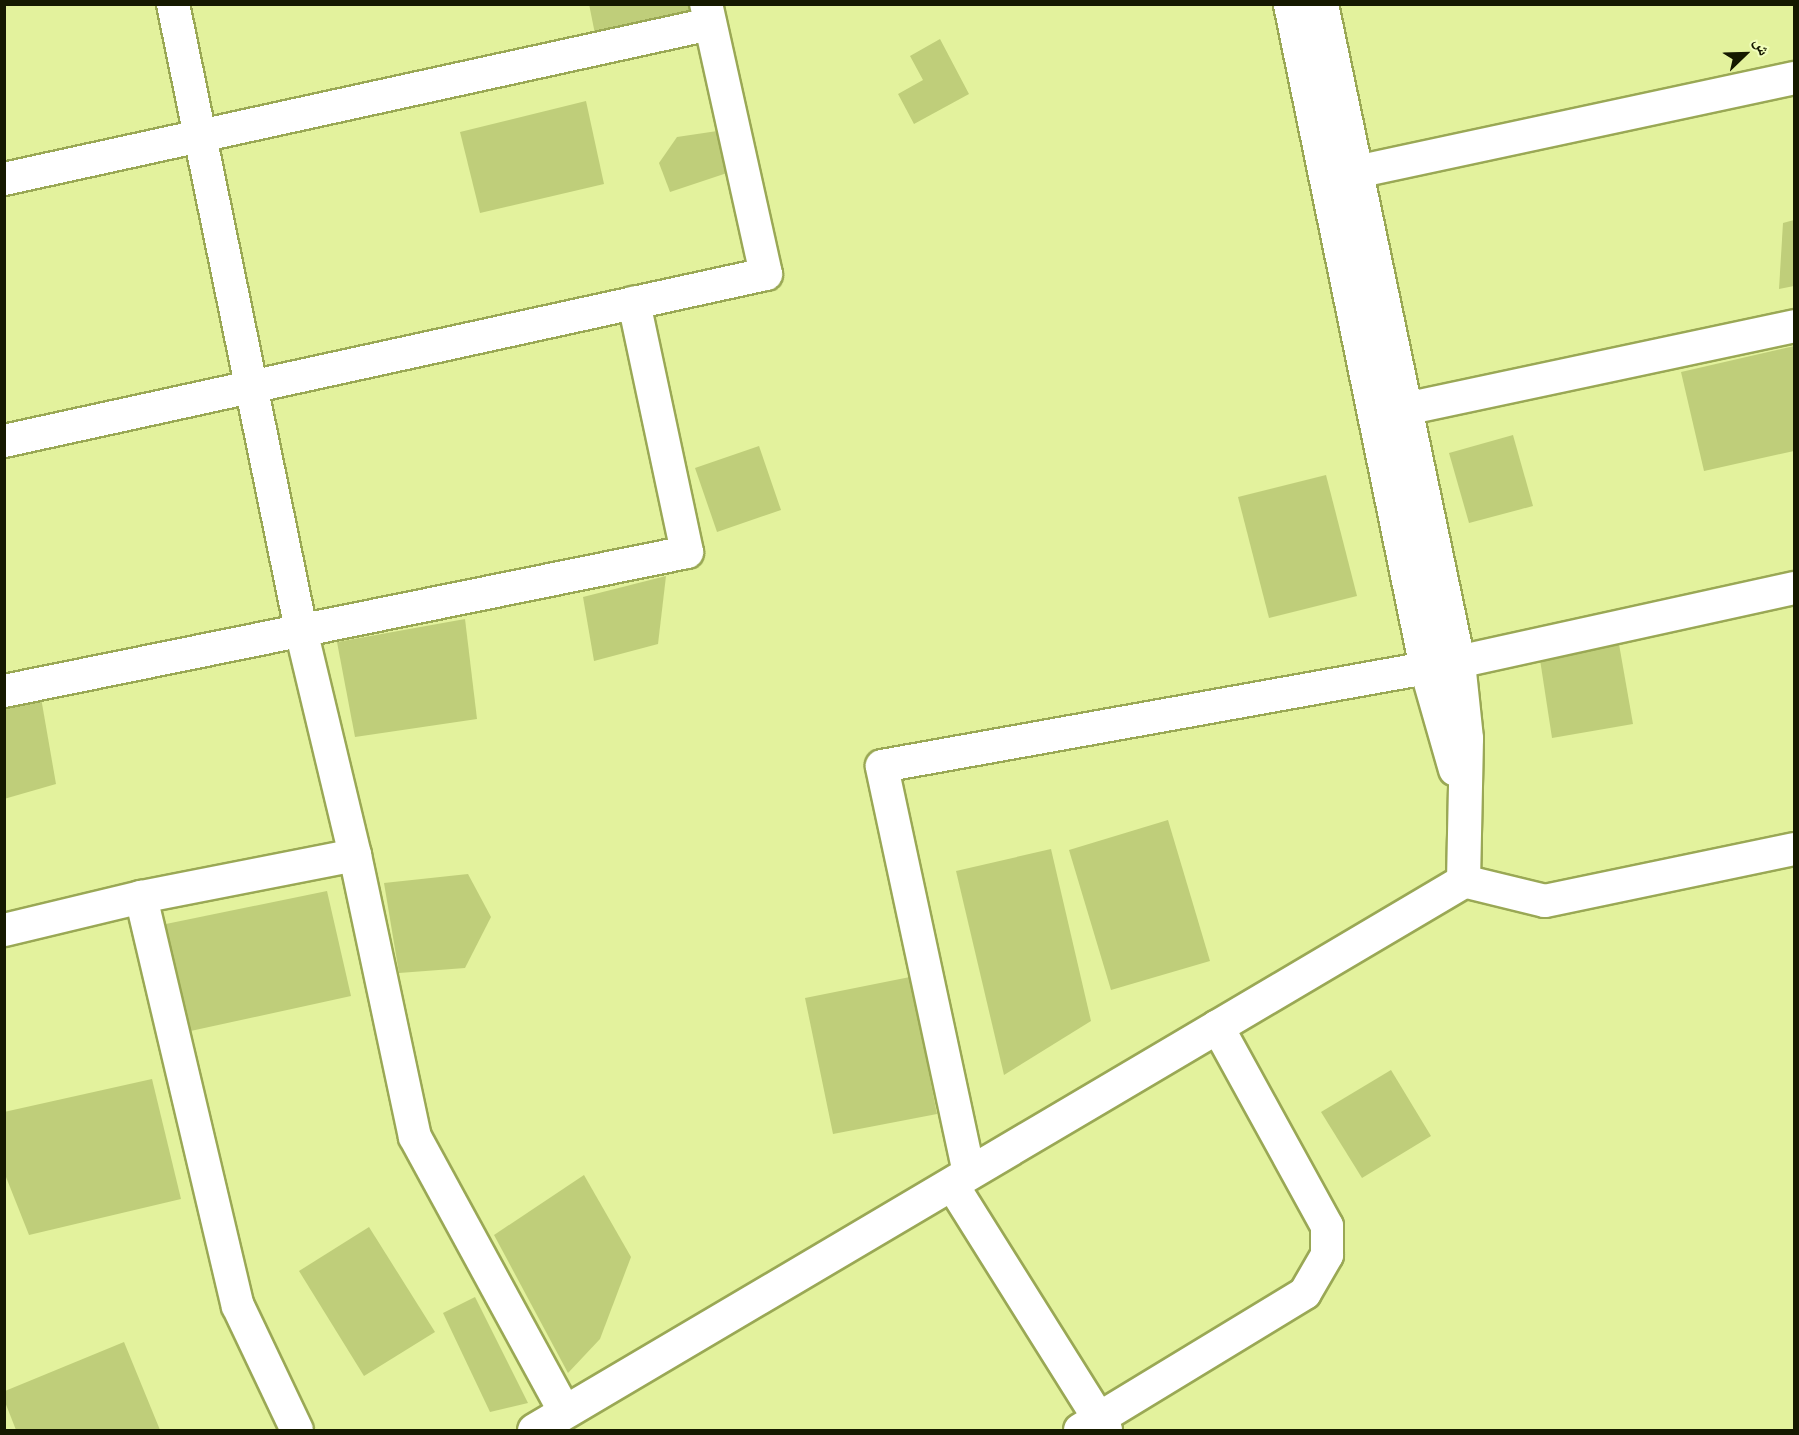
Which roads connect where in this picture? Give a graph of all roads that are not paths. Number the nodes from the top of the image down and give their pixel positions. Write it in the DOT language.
graph roads {
  1 [pos="173,4"];
  2 [pos="1290,4"];
  3 [pos="1321,4"];
  4 [pos="708,14"];
  5 [pos="1794,78"];
  6 [pos="200,136"];
  7 [pos="1356,172"];
  8 [pos="4,178"];
  9 [pos="634,303"];
  10 [pos="1794,326"];
  11 [pos="252,387"];
  12 [pos="1405,409"];
  13 [pos="4,441"];
  14 [pos="1794,588"];
  15 [pos="301,630"];
  16 [pos="1458,662"];
  17 [pos="1426,668"];
  18 [pos="4,691"];
  19 [pos="1464,794"];
  20 [pos="1794,849"];
  21 [pos="355,855"];
  22 [pos="1463,881"];
  23 [pos="141,897"];
  24 [pos="4,930"];
  25 [pos="1217,1026"];
  26 [pos="961,1179"];
  27 [pos="565,1412"];
  28 [pos="1095,1427"];
  29 [pos="297,1431"];
  30 [pos="534,1431"];
  1 -- 6 [label="street"];
  2 -- 17 [label="street"];
  3 -- 7 [label="street"];
  4 -- 6 [label="street"];
  4 -- 9 [label="street"];
  5 -- 7 [label="street"];
  6 -- 8 [label="street"];
  6 -- 11 [label="street"];
  7 -- 12 [label="street"];
  9 -- 11 [label="street"];
  9 -- 15 [label="street"];
  10 -- 12 [label="street"];
  11 -- 13 [label="street"];
  11 -- 15 [label="street"];
  12 -- 16 [label="street"];
  14 -- 16 [label="street"];
  15 -- 18 [label="street"];
  15 -- 21 [label="street"];
  16 -- 19 [label="street"];
  17 -- 19 [label="street"];
  17 -- 26 [label="street"];
  19 -- 22 [label="street"];
  20 -- 22 [label="street"];
  21 -- 23 [label="street"];
  21 -- 27 [label="street"];
  22 -- 25 [label="street"];
  23 -- 24 [label="street"];
  23 -- 29 [label="street"];
  25 -- 26 [label="street"];
  25 -- 28 [label="street"];
  26 -- 27 [label="street"];
  26 -- 28 [label="street"];
  27 -- 30 [label="street"];
}
